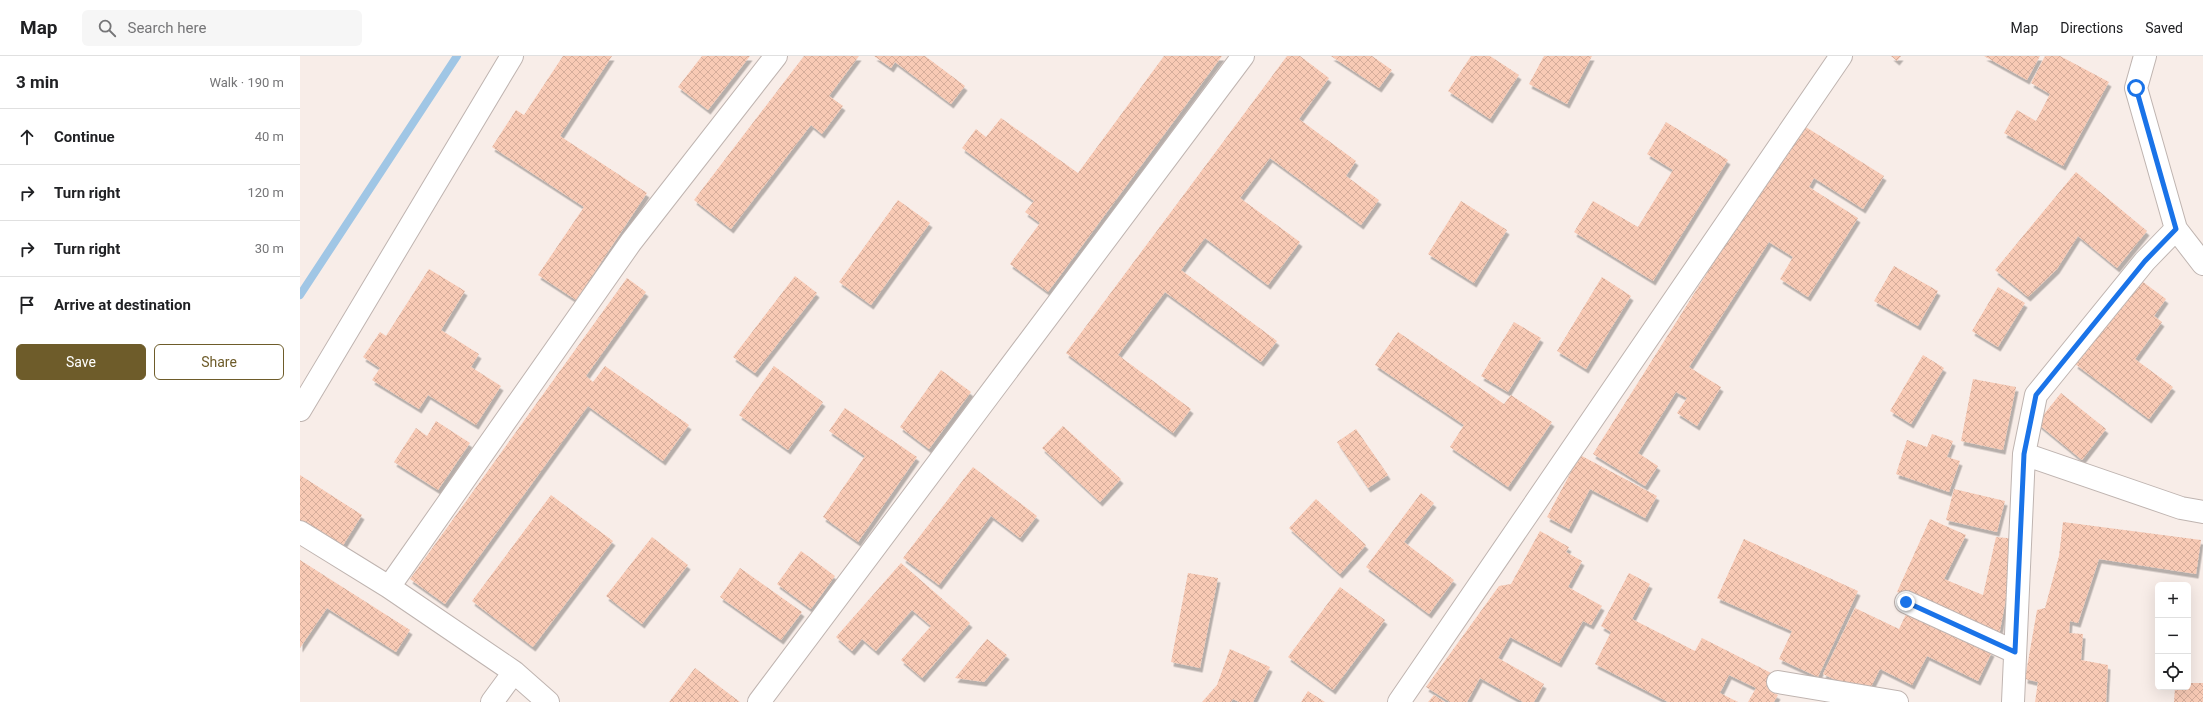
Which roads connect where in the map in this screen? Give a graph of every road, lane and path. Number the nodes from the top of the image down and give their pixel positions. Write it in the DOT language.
graph roads {
  1 [pos="512,56"];
  2 [pos="776,56"];
  3 [pos="1244,56"];
  4 [pos="1841,56"];
  5 [pos="2145,56"];
  6 [pos="2176,229"];
  7 [pos="2203,264"];
  8 [pos="300,410"];
  9 [pos="2024,454"];
  10 [pos="2203,512"];
  11 [pos="300,532"];
  12 [pos="389,587"];
  13 [pos="1906,602"];
  14 [pos="2015,652"];
  15 [pos="514,672"];
  16 [pos="1778,682"];
  17 [pos="492,702"];
  18 [pos="548,702"];
  19 [pos="759,702"];
  20 [pos="1399,702"];
  21 [pos="1897,702"];
  22 [pos="2014,702"];
  1 -- 8 [label="street"];
  2 -- 12 [label="street"];
  3 -- 19 [label="street"];
  4 -- 20 [label="street"];
  5 -- 6 [label="street"];
  6 -- 7 [label="street"];
  6 -- 9 [label="street"];
  9 -- 10 [label="street"];
  9 -- 14 [label="street"];
  11 -- 12 [label="street"];
  12 -- 15 [label="street"];
  13 -- 14 [label="street"];
  14 -- 22 [label="street"];
  15 -- 17 [label="street"];
  15 -- 18 [label="street"];
  16 -- 21 [label="street"];
}
